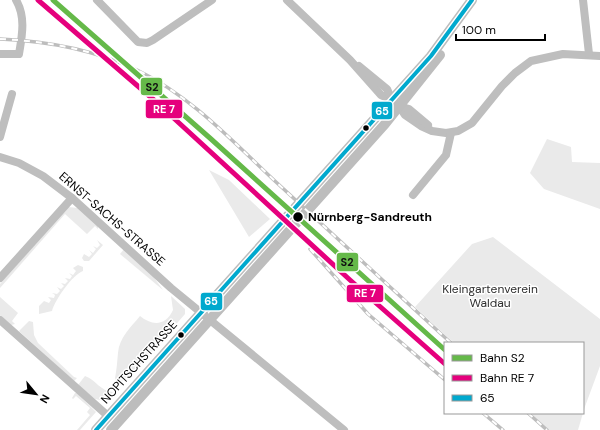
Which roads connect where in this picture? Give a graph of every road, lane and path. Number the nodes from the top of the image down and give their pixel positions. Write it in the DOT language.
graph roads {
  1 [pos="16,0"];
  2 [pos="97,0"];
  3 [pos="212,0"];
  4 [pos="287,0"];
  5 [pos="472,0"];
  6 [pos="479,0"];
  7 [pos="583,0"];
  8 [pos="0,54"];
  9 [pos="588,54"];
  10 [pos="600,56"];
  11 [pos="12,94"];
  12 [pos="395,103"];
  13 [pos="451,133"];
  14 [pos="0,138"];
  15 [pos="0,157"];
  16 [pos="413,195"];
  17 [pos="72,198"];
  18 [pos="0,278"];
  19 [pos="202,312"];
  20 [pos="210,319"];
  21 [pos="0,320"];
  22 [pos="165,353"];
  23 [pos="171,362"];
  24 [pos="108,416"];
  25 [pos="96,430"];
  26 [pos="111,430"];
  27 [pos="344,430"];
  1 -- 8 [label="street"];
  2 -- 3 [label="street"];
  4 -- 12 [label="street"];
  5 -- 12 [label="main road, NOPITSCHSTRASSE"];
  6 -- 12 [label="main road, NOPITSCHSTRASSE"];
  7 -- 9 [label="street"];
  9 -- 10 [label="street"];
  9 -- 13 [label="street"];
  11 -- 14 [label="street"];
  12 -- 13 [label="street"];
  12 -- 19 [label="main road, NOPITSCHSTRASSE"];
  12 -- 20 [label="main road, NOPITSCHSTRASSE"];
  13 -- 16 [label="street"];
  15 -- 17 [label="street, ERNST-SACHS-STRASSE"];
  17 -- 18 [label="street"];
  17 -- 19 [label="street, ERNST-SACHS-STRASSE"];
  19 -- 20 [label="street"];
  19 -- 22 [label="main road, NOPITSCHSTRASSE"];
  20 -- 23 [label="main road, NOPITSCHSTRASSE"];
  20 -- 27 [label="street"];
  21 -- 24 [label="street"];
  22 -- 23 [label="main road"];
  22 -- 24 [label="main road, NOPITSCHSTRASSE"];
  23 -- 26 [label="main road, NOPITSCHSTRASSE"];
  24 -- 25 [label="main road, NOPITSCHSTRASSE"];
}
